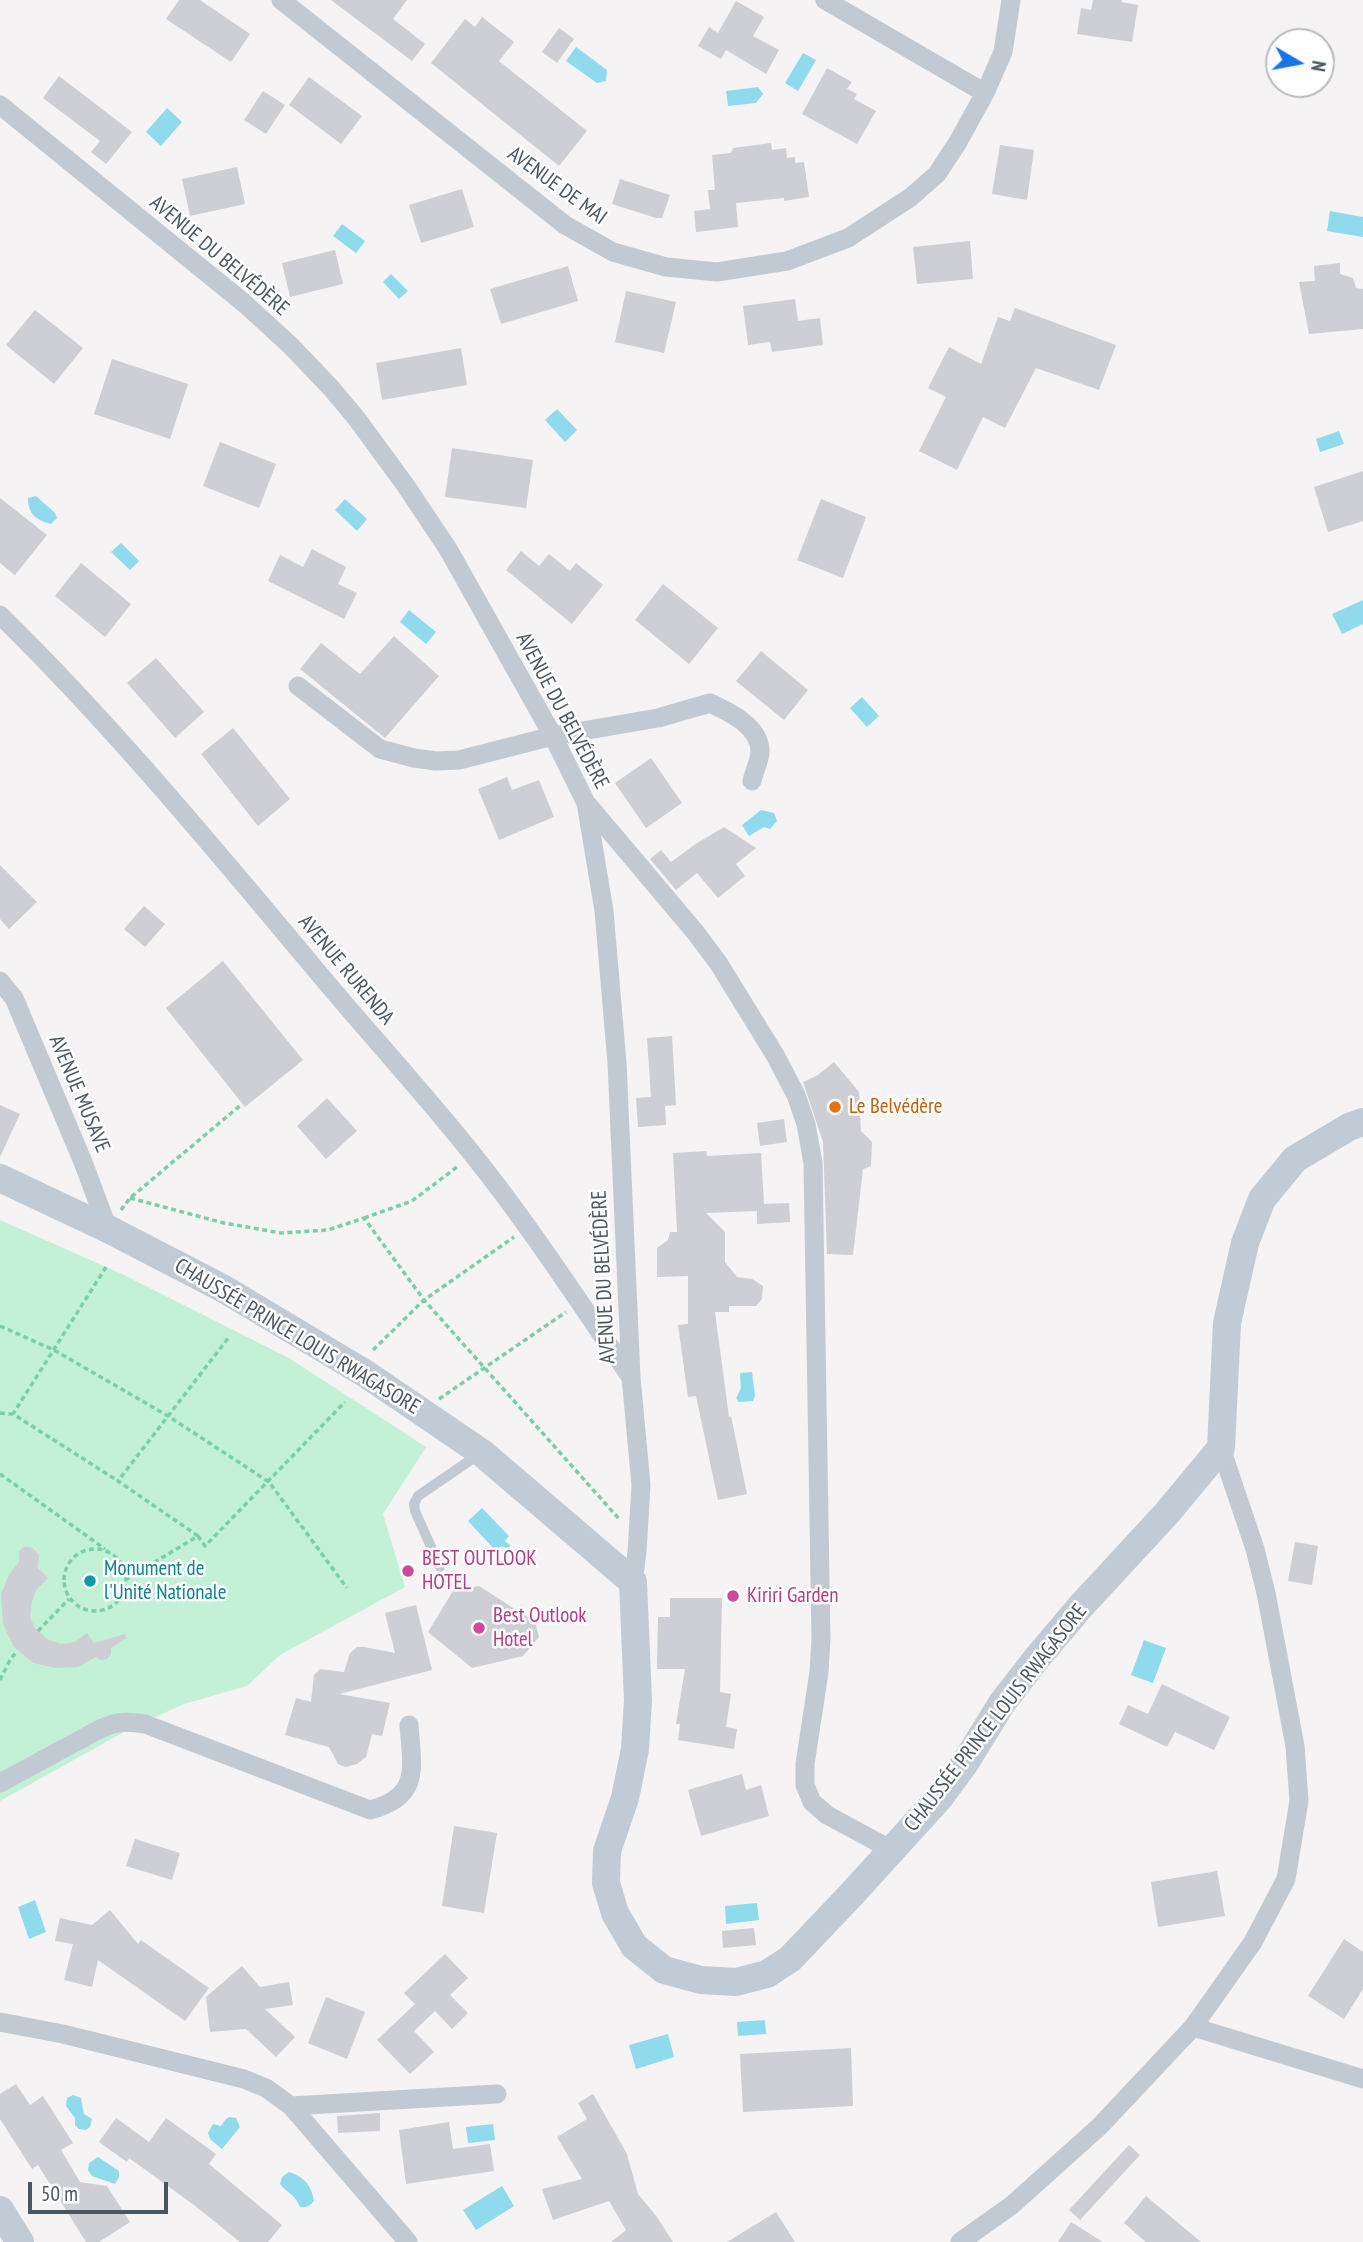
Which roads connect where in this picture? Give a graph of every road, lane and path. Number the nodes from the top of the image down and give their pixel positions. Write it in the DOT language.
graph roads {
  1 [pos="281,0"];
  2 [pos="825,0"];
  3 [pos="1012,0"];
  4 [pos="985,93"];
  5 [pos="0,104"];
  6 [pos="0,615"];
  7 [pos="298,685"];
  8 [pos="553,736"];
  9 [pos="752,781"];
  10 [pos="586,803"];
  11 [pos="0,981"];
  12 [pos="242,1104"];
  13 [pos="1363,1122"];
  14 [pos="473,1155"];
  15 [pos="0,1178"];
  16 [pos="130,1198"];
  17 [pos="364,1218"];
  18 [pos="527,1228"];
  19 [pos="108,1229"];
  20 [pos="106,1267"];
  21 [pos="424,1300"];
  22 [pos="580,1303"];
  23 [pos="0,1326"];
  24 [pos="229,1337"];
  25 [pos="54,1350"];
  26 [pos="355,1367"];
  27 [pos="484,1367"];
  28 [pos="631,1377"];
  29 [pos="345,1402"];
  30 [pos="422,1411"];
  31 [pos="0,1413"];
  32 [pos="13,1414"];
  33 [pos="168,1416"];
  34 [pos="1221,1448"];
  35 [pos="482,1452"];
  36 [pos="0,1474"];
  37 [pos="118,1481"];
  38 [pos="269,1482"];
  39 [pos="198,1536"];
  40 [pos="638,1540"];
  41 [pos="112,1555"];
  42 [pos="440,1567"];
  43 [pos="125,1580"];
  44 [pos="633,1582"];
  45 [pos="346,1588"];
  46 [pos="69,1598"];
  47 [pos="38,1631"];
  48 [pos="18,1651"];
  49 [pos="0,1680"];
  50 [pos="409,1725"];
  51 [pos="0,1783"];
  52 [pos="892,1850"];
  53 [pos="0,2022"];
  54 [pos="1194,2027"];
  55 [pos="1363,2079"];
  56 [pos="497,2094"];
  57 [pos="291,2106"];
  58 [pos="0,2210"];
  59 [pos="20,2242"];
  60 [pos="408,2242"];
  61 [pos="960,2242"];
  1 -- 4 [label="street, AVENUE DE MAI"];
  2 -- 4 [label="street"];
  3 -- 4 [label="street, AVENUE DE MAI"];
  5 -- 8 [label="street, AVENUE DU BELVÉDÈRE"];
  6 -- 14 [label="street, AVENUE RURENDA"];
  7 -- 8 [label="street"];
  8 -- 9 [label="street"];
  8 -- 10 [label="street, AVENUE DU BELVÉDÈRE"];
  10 -- 28 [label="street, AVENUE DU BELVÉDÈRE"];
  10 -- 52 [label="street"];
  11 -- 19 [label="street, AVENUE MUSAVE"];
  12 -- 16 [label="path"];
  13 -- 34 [label="street"];
  14 -- 17 [label="path"];
  14 -- 18 [label="street, AVENUE RURENDA"];
  15 -- 19 [label="street, CHAUSSÉE PRINCE LOUIS RWAGASORE"];
  16 -- 17 [label="path"];
  16 -- 19 [label="path"];
  17 -- 21 [label="path"];
  18 -- 21 [label="path"];
  18 -- 22 [label="street, AVENUE RURENDA"];
  19 -- 26 [label="street, CHAUSSÉE PRINCE LOUIS RWAGASORE"];
  20 -- 25 [label="path"];
  21 -- 26 [label="path"];
  21 -- 27 [label="path"];
  22 -- 27 [label="path"];
  22 -- 28 [label="street, AVENUE RURENDA"];
  23 -- 25 [label="path"];
  24 -- 33 [label="path"];
  25 -- 32 [label="path"];
  25 -- 33 [label="path"];
  26 -- 30 [label="street, CHAUSSÉE PRINCE LOUIS RWAGASORE"];
  27 -- 30 [label="path"];
  27 -- 40 [label="path"];
  28 -- 40 [label="street, AVENUE DU BELVÉDÈRE"];
  29 -- 38 [label="path"];
  30 -- 35 [label="street, CHAUSSÉE PRINCE LOUIS RWAGASORE"];
  31 -- 32 [label="path"];
  32 -- 37 [label="path"];
  33 -- 37 [label="path"];
  33 -- 38 [label="path"];
  34 -- 52 [label="street, CHAUSSÉE PRINCE LOUIS RWAGASORE"];
  34 -- 54 [label="street"];
  35 -- 42 [label="lane"];
  35 -- 44 [label="street, CHAUSSÉE PRINCE LOUIS RWAGASORE"];
  36 -- 41 [label="path"];
  37 -- 39 [label="path"];
  38 -- 39 [label="path"];
  38 -- 45 [label="path"];
  39 -- 43 [label="path"];
  40 -- 44 [label="street, AVENUE DU BELVÉDÈRE"];
  41 -- 43 [label="path"];
  41 -- 46 [label="path"];
  43 -- 46 [label="path"];
  44 -- 52 [label="street, CHAUSSÉE PRINCE LOUIS RWAGASORE"];
  46 -- 47 [label="path"];
  48 -- 49 [label="path"];
  50 -- 51 [label="street"];
  53 -- 57 [label="street"];
  54 -- 55 [label="street"];
  54 -- 61 [label="street"];
  56 -- 57 [label="street"];
  57 -- 60 [label="street"];
  58 -- 59 [label="street"];
}
